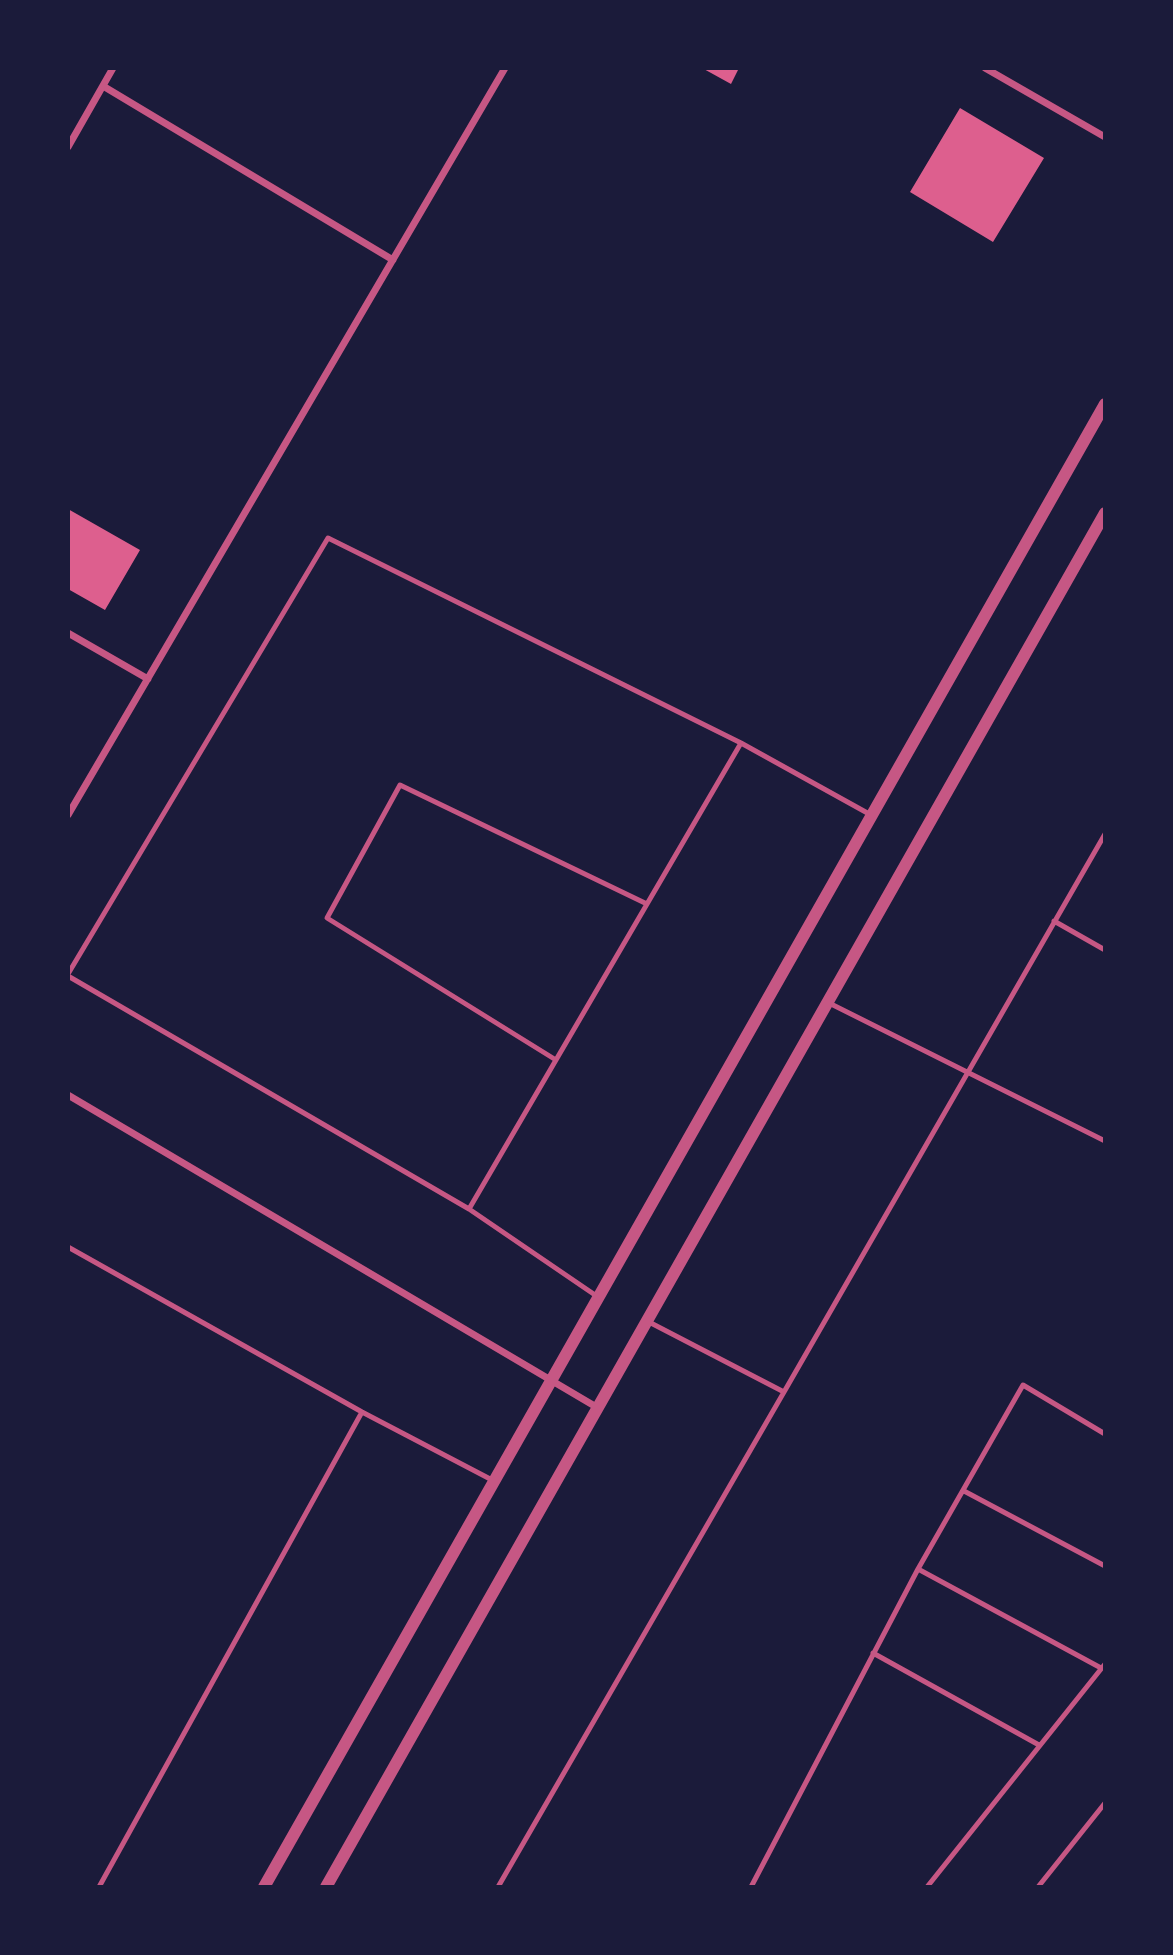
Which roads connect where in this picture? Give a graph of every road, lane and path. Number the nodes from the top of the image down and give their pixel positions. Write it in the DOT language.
graph roads {
  1 [pos="113,68"];
  2 [pos="505,68"];
  3 [pos="985,68"];
  4 [pos="103,86"];
  5 [pos="1105,137"];
  6 [pos="68,147"];
  7 [pos="393,260"];
  8 [pos="1105,404"];
  9 [pos="1105,513"];
  10 [pos="68,633"];
  11 [pos="148,680"];
  12 [pos="741,743"];
  13 [pos="68,815"];
  14 [pos="872,816"];
  15 [pos="1105,834"];
  16 [pos="647,904"];
  17 [pos="1054,921"];
  18 [pos="1105,950"];
  19 [pos="68,975"];
  20 [pos="828,1003"];
  21 [pos="556,1060"];
  22 [pos="967,1070"];
  23 [pos="68,1095"];
  24 [pos="1105,1142"];
  25 [pos="469,1209"];
  26 [pos="68,1247"];
  27 [pos="598,1297"];
  28 [pos="648,1321"];
  29 [pos="551,1380"];
  30 [pos="784,1392"];
  31 [pos="599,1408"];
  32 [pos="362,1412"];
  33 [pos="1105,1434"];
  34 [pos="494,1481"];
  35 [pos="964,1491"];
  36 [pos="1105,1566"];
  37 [pos="918,1569"];
  38 [pos="873,1653"];
  39 [pos="1103,1666"];
  40 [pos="1039,1745"];
  41 [pos="1105,1803"];
  42 [pos="99,1887"];
  43 [pos="264,1887"];
  44 [pos="326,1887"];
  45 [pos="498,1887"];
  46 [pos="751,1887"];
  47 [pos="928,1887"];
  48 [pos="1038,1887"];
  1 -- 4 [label="street"];
  2 -- 7 [label="street"];
  3 -- 5 [label="street"];
  4 -- 6 [label="street"];
  4 -- 7 [label="street"];
  7 -- 11 [label="street"];
  8 -- 14 [label="street"];
  9 -- 20 [label="street"];
  10 -- 11 [label="street"];
  11 -- 13 [label="street"];
  12 -- 14 [label="lane"];
  12 -- 16 [label="lane"];
  12 -- 19 [label="lane"];
  14 -- 27 [label="street"];
  15 -- 17 [label="lane"];
  16 -- 21 [label="lane"];
  16 -- 21 [label="lane"];
  17 -- 18 [label="lane"];
  17 -- 22 [label="lane"];
  19 -- 25 [label="lane"];
  20 -- 22 [label="lane"];
  20 -- 28 [label="street"];
  21 -- 25 [label="lane"];
  22 -- 24 [label="lane"];
  22 -- 30 [label="lane"];
  23 -- 29 [label="street"];
  25 -- 27 [label="lane"];
  26 -- 32 [label="lane"];
  27 -- 29 [label="street"];
  28 -- 30 [label="lane"];
  28 -- 31 [label="street"];
  29 -- 31 [label="street"];
  29 -- 34 [label="street"];
  30 -- 45 [label="lane"];
  31 -- 44 [label="street"];
  32 -- 34 [label="lane"];
  32 -- 42 [label="lane"];
  33 -- 35 [label="lane"];
  34 -- 43 [label="street"];
  35 -- 36 [label="lane"];
  35 -- 37 [label="lane"];
  37 -- 38 [label="lane"];
  37 -- 39 [label="lane"];
  38 -- 40 [label="lane"];
  38 -- 46 [label="lane"];
  39 -- 40 [label="lane"];
  40 -- 47 [label="lane"];
  41 -- 48 [label="lane"];
}
